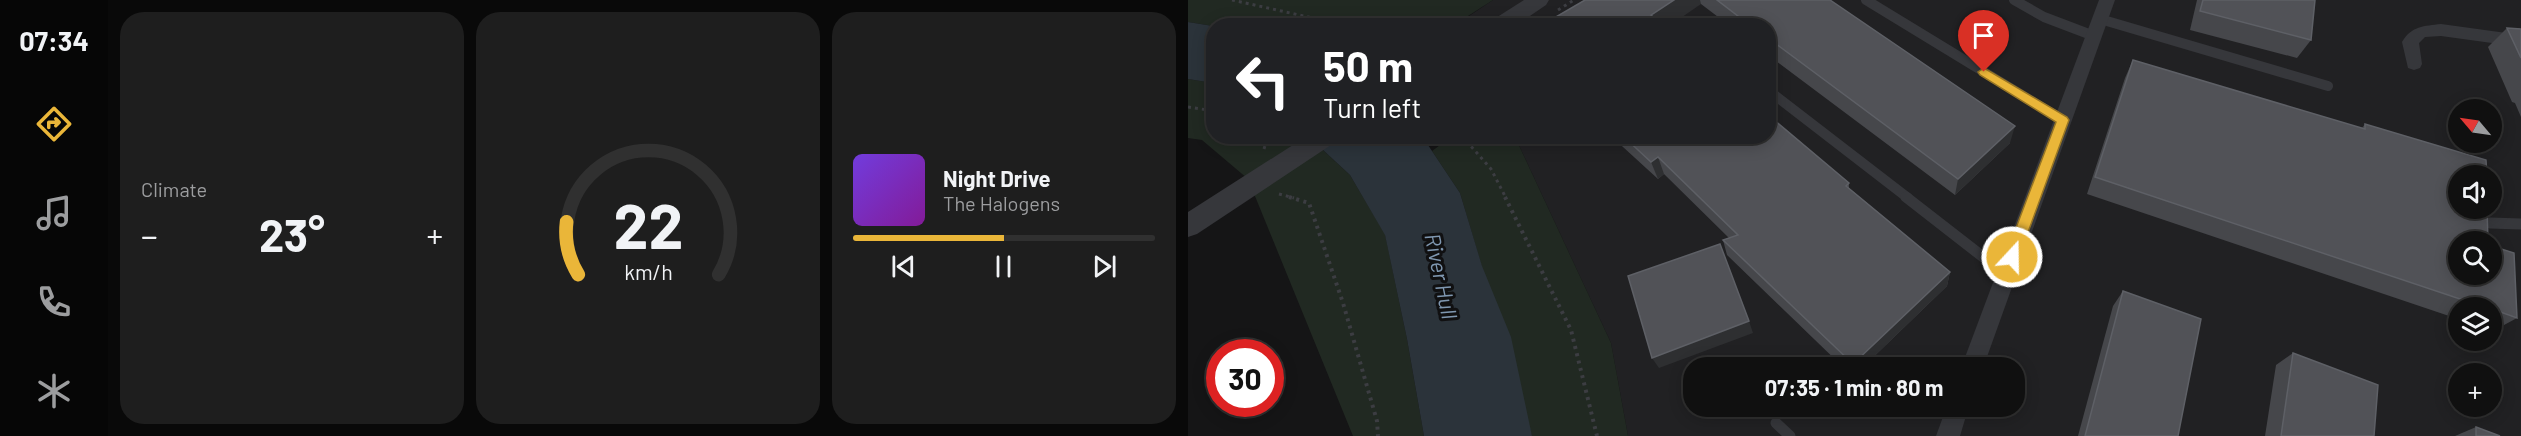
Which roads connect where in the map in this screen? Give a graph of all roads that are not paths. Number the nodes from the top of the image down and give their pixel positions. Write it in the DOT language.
graph roads {
  1 [pos="1539,0"];
  2 [pos="1866,0"];
  3 [pos="2014,0"];
  4 [pos="2107,0"];
  5 [pos="1511,18"];
  6 [pos="2097,27"];
  7 [pos="2521,41"];
  8 [pos="2414,64"];
  9 [pos="2328,86"];
  10 [pos="1776,96"];
  11 [pos="2063,120"];
  12 [pos="1314,144"];
  13 [pos="2490,222"];
  14 [pos="2521,224"];
  15 [pos="1188,226"];
  16 [pos="2005,274"];
  17 [pos="1976,357"];
  18 [pos="1954,417"];
  19 [pos="1776,423"];
  20 [pos="1790,436"];
  21 [pos="1948,436"];
  1 -- 5 [label="street"];
  2 -- 11 [label="lane"];
  3 -- 6 [label="lane"];
  4 -- 6 [label="street"];
  6 -- 9 [label="lane"];
  6 -- 11 [label="street"];
  7 -- 8 [label="street"];
  10 -- 16 [label="lane"];
  11 -- 16 [label="street"];
  12 -- 15 [label="street"];
  13 -- 14 [label="lane"];
  16 -- 17 [label="street"];
  18 -- 21 [label="street"];
  19 -- 20 [label="lane"];
}
